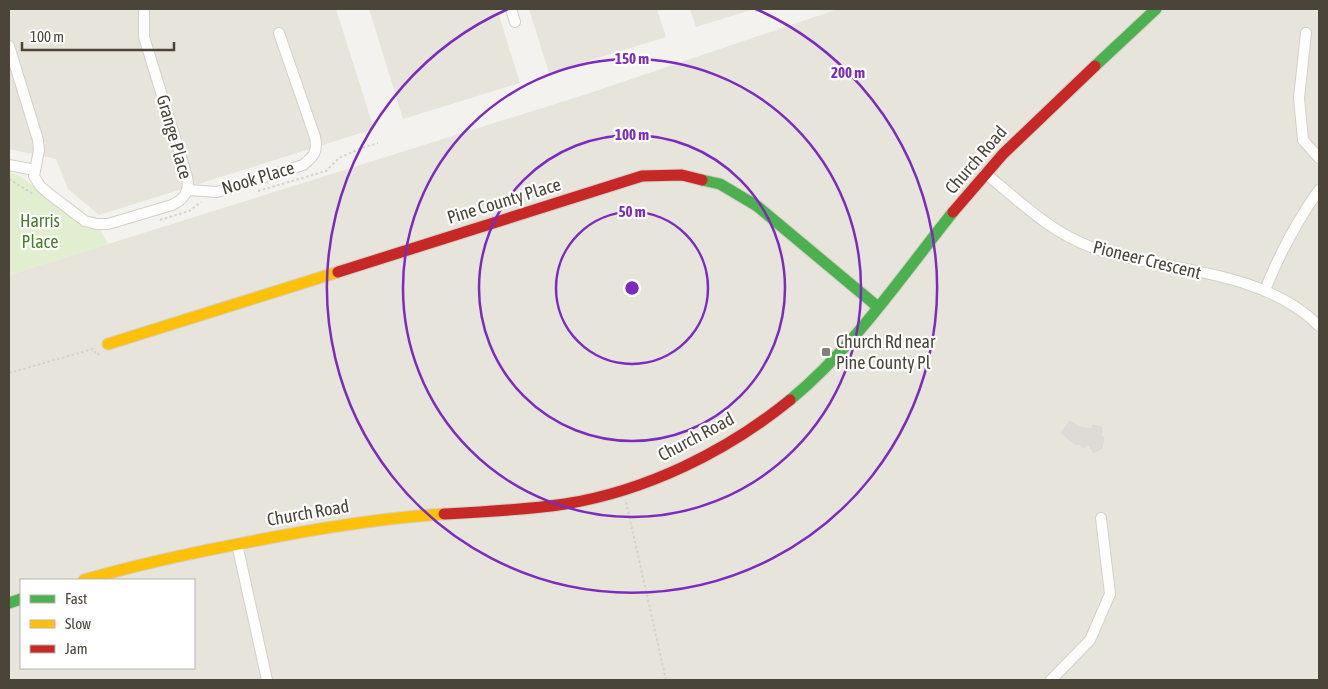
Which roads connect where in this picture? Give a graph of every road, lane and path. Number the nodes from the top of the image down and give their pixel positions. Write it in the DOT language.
graph roads {
  1 [pos="144,9"];
  2 [pos="511,9"];
  3 [pos="763,9"];
  4 [pos="1156,9"];
  5 [pos="755,11"];
  6 [pos="515,22"];
  7 [pos="279,32"];
  8 [pos="1306,33"];
  9 [pos="9,46"];
  10 [pos="1319,158"];
  11 [pos="9,165"];
  12 [pos="34,170"];
  13 [pos="984,174"];
  14 [pos="188,190"];
  15 [pos="1319,190"];
  16 [pos="1265,290"];
  17 [pos="878,307"];
  18 [pos="1319,326"];
  19 [pos="108,344"];
  20 [pos="9,373"];
  21 [pos="626,502"];
  22 [pos="1101,518"];
  23 [pos="237,544"];
  24 [pos="88,579"];
  25 [pos="267,680"];
  26 [pos="666,680"];
  27 [pos="1052,680"];
  1 -- 14 [label="street, Grange Place"];
  2 -- 6 [label="street"];
  3 -- 5 [label="path"];
  4 -- 13 [label="main road, Church Road"];
  7 -- 14 [label="street, Nook Place"];
  8 -- 10 [label="street"];
  9 -- 12 [label="street"];
  11 -- 12 [label="street"];
  12 -- 14 [label="street, Grange Place"];
  13 -- 16 [label="street, Pioneer Crescent"];
  13 -- 17 [label="main road, Church Road"];
  15 -- 16 [label="street"];
  16 -- 18 [label="street, Pioneer Crescent"];
  17 -- 19 [label="main road, Pine County Place"];
  17 -- 23 [label="main road, Church Road"];
  19 -- 20 [label="path"];
  21 -- 26 [label="path"];
  22 -- 27 [label="street"];
  23 -- 24 [label="main road, Church Road"];
  23 -- 25 [label="street"];
}
